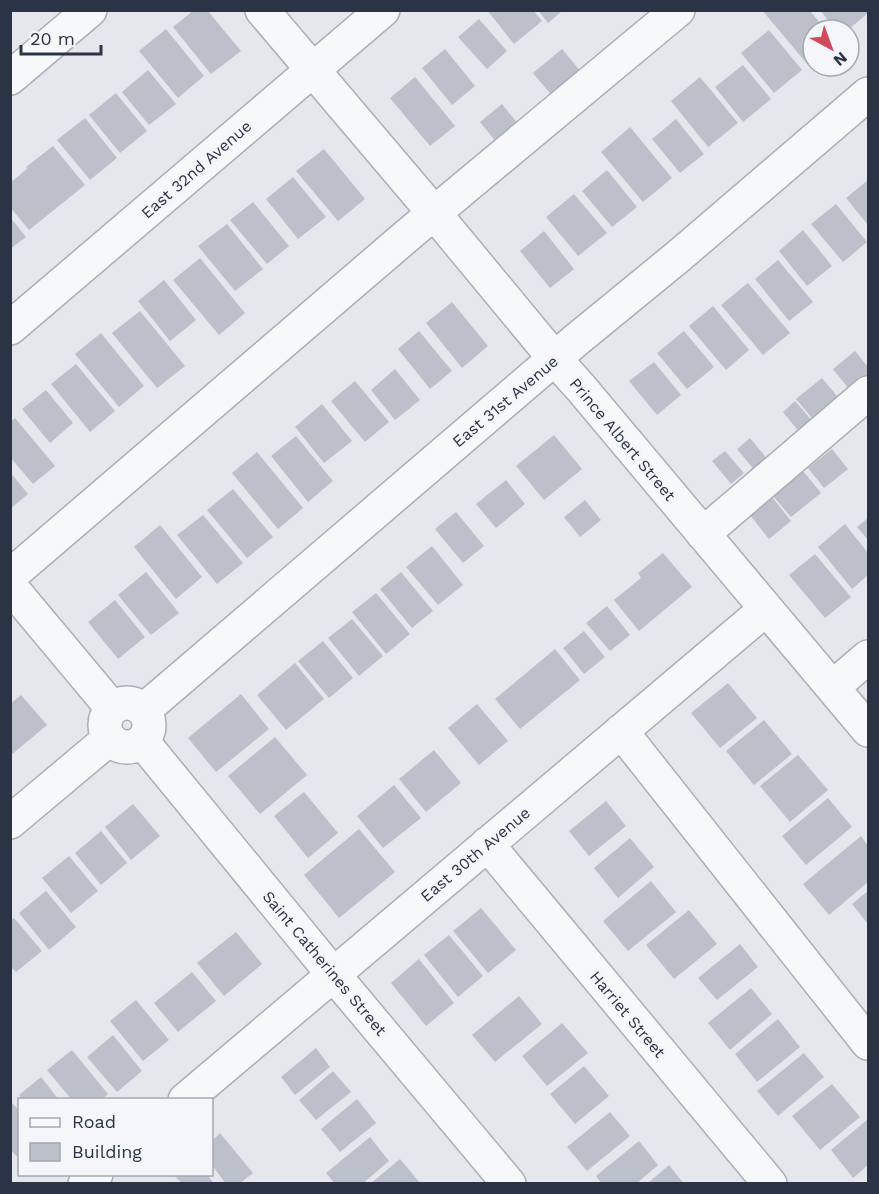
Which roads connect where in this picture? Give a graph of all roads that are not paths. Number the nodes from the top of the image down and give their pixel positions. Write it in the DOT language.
graph roads {
  1 [pos="90,10"];
  2 [pos="262,10"];
  3 [pos="382,10"];
  4 [pos="678,10"];
  5 [pos="312,70"];
  6 [pos="10,78"];
  7 [pos="868,94"];
  8 [pos="435,214"];
  9 [pos="10,328"];
  10 [pos="555,359"];
  11 [pos="868,393"];
  12 [pos="703,534"];
  13 [pos="10,576"];
  14 [pos="10,586"];
  15 [pos="766,609"];
  16 [pos="868,657"];
  17 [pos="833,687"];
  18 [pos="127,725"];
  19 [pos="868,730"];
  20 [pos="621,731"];
  21 [pos="10,822"];
  22 [pos="487,844"];
  23 [pos="333,974"];
  24 [pos="868,1043"];
  25 [pos="187,1098"];
  26 [pos="509,1184"];
  27 [pos="770,1184"];
  1 -- 6 [label="street"];
  2 -- 5 [label="street, Prince Albert Street"];
  3 -- 5 [label="street, East 32nd Avenue"];
  4 -- 8 [label="street"];
  5 -- 8 [label="street, Prince Albert Street"];
  5 -- 9 [label="street, East 32nd Avenue"];
  7 -- 10 [label="street, East 31st Avenue"];
  8 -- 10 [label="street, Prince Albert Street"];
  8 -- 13 [label="street"];
  10 -- 12 [label="street, Prince Albert Street"];
  10 -- 18 [label="street, East 31st Avenue"];
  11 -- 12 [label="street"];
  12 -- 15 [label="street, Prince Albert Street"];
  14 -- 18 [label="street, Saint Catherines Street"];
  15 -- 17 [label="street, Prince Albert Street"];
  15 -- 20 [label="street, East 30th Avenue"];
  16 -- 17 [label="street"];
  17 -- 19 [label="street, Prince Albert Street"];
  18 -- 21 [label="street, East 31st Avenue"];
  18 -- 23 [label="street, Saint Catherines Street"];
  20 -- 22 [label="street, East 30th Avenue"];
  20 -- 24 [label="street"];
  22 -- 23 [label="street, East 30th Avenue"];
  22 -- 27 [label="street, Harriet Street"];
  23 -- 25 [label="street, East 30th Avenue"];
  23 -- 26 [label="street, Saint Catherines Street"];
}
